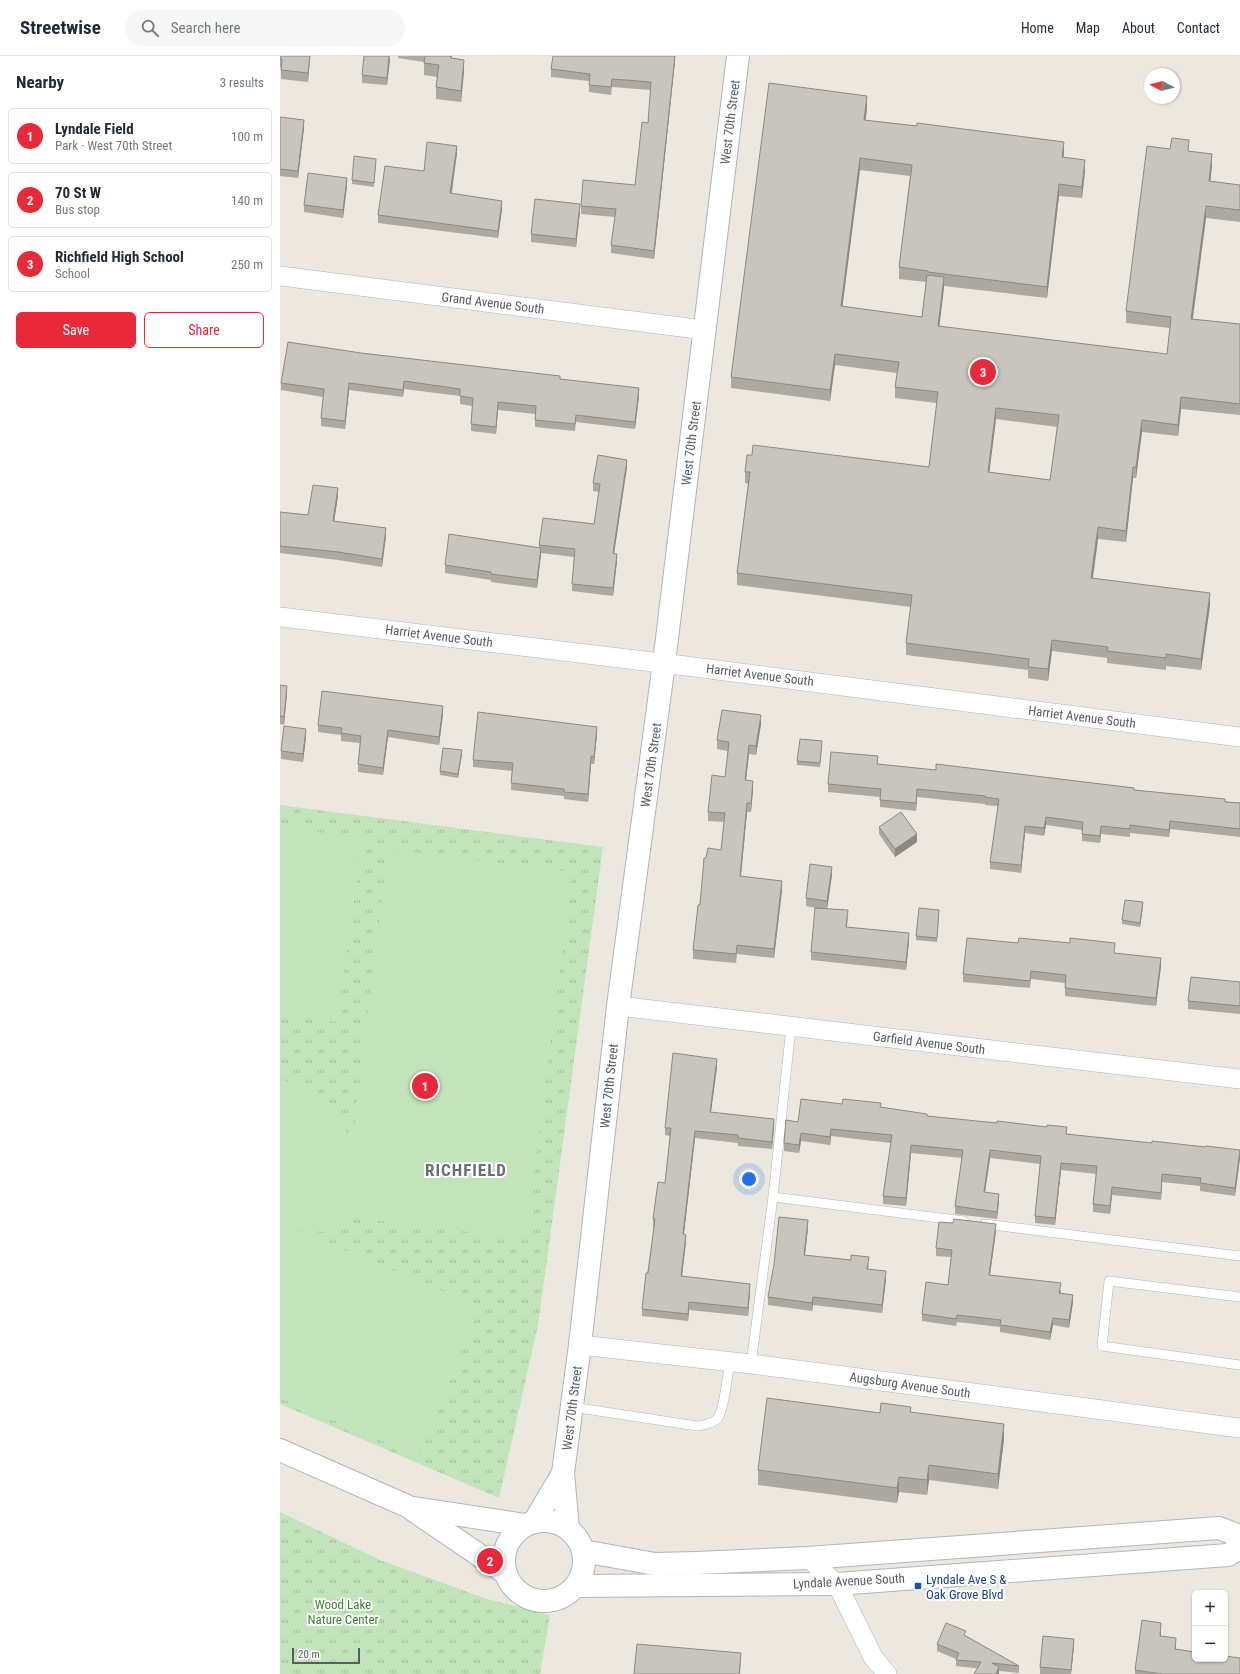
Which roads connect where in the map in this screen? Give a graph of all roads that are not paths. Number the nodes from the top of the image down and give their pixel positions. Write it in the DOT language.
graph roads {
  1 [pos="738,56"];
  2 [pos="280,276"];
  3 [pos="705,330"];
  4 [pos="280,617"];
  5 [pos="664,663"];
  6 [pos="1240,737"];
  7 [pos="618,1006"];
  8 [pos="791,1027"];
  9 [pos="1240,1079"];
  10 [pos="773,1197"];
  11 [pos="1240,1256"];
  12 [pos="1240,1297"];
  13 [pos="580,1345"];
  14 [pos="730,1362"];
  15 [pos="751,1364"];
  16 [pos="1240,1365"];
  17 [pos="572,1407"];
  18 [pos="1240,1428"];
  19 [pos="280,1450"];
  20 [pos="563,1473"];
  21 [pos="407,1506"];
  22 [pos="530,1524"];
  23 [pos="568,1529"];
  24 [pos="1240,1536"];
  25 [pos="1240,1548"];
  26 [pos="583,1551"];
  27 [pos="808,1558"];
  28 [pos="504,1572"];
  29 [pos="837,1584"];
  30 [pos="576,1586"];
  31 [pos="886,1674"];
  1 -- 3 [label="main road, West 70th Street"];
  2 -- 3 [label="street, Grand Avenue South"];
  3 -- 5 [label="main road, West 70th Street"];
  4 -- 5 [label="street, Harriet Avenue South"];
  5 -- 6 [label="street, Harriet Avenue South"];
  5 -- 7 [label="main road, West 70th Street"];
  7 -- 8 [label="street, Garfield Avenue South"];
  7 -- 13 [label="main road, West 70th Street"];
  8 -- 9 [label="street, Garfield Avenue South"];
  8 -- 10 [label="lane"];
  10 -- 11 [label="lane"];
  10 -- 15 [label="lane"];
  12 -- 16 [label="lane"];
  13 -- 14 [label="street, Augsburg Avenue South"];
  13 -- 17 [label="main road, West 70th Street"];
  14 -- 15 [label="street, Augsburg Avenue South"];
  14 -- 17 [label="lane"];
  15 -- 18 [label="street, Augsburg Avenue South"];
  17 -- 20 [label="main road, West 70th Street"];
  19 -- 21 [label="main road"];
  20 -- 22 [label="main road, West 70th Street"];
  20 -- 23 [label="main road, West 70th Street"];
  21 -- 22 [label="main road"];
  21 -- 28 [label="main road"];
  22 -- 23 [label="main road"];
  22 -- 28 [label="main road"];
  23 -- 26 [label="main road"];
  24 -- 27 [label="main road, Lyndale Avenue South"];
  25 -- 29 [label="main road, Lyndale Avenue South"];
  26 -- 27 [label="main road, Lyndale Avenue South"];
  26 -- 30 [label="main road"];
  27 -- 29 [label="street"];
  28 -- 30 [label="main road"];
  29 -- 30 [label="main road, Lyndale Avenue South"];
  29 -- 31 [label="street"];
}
